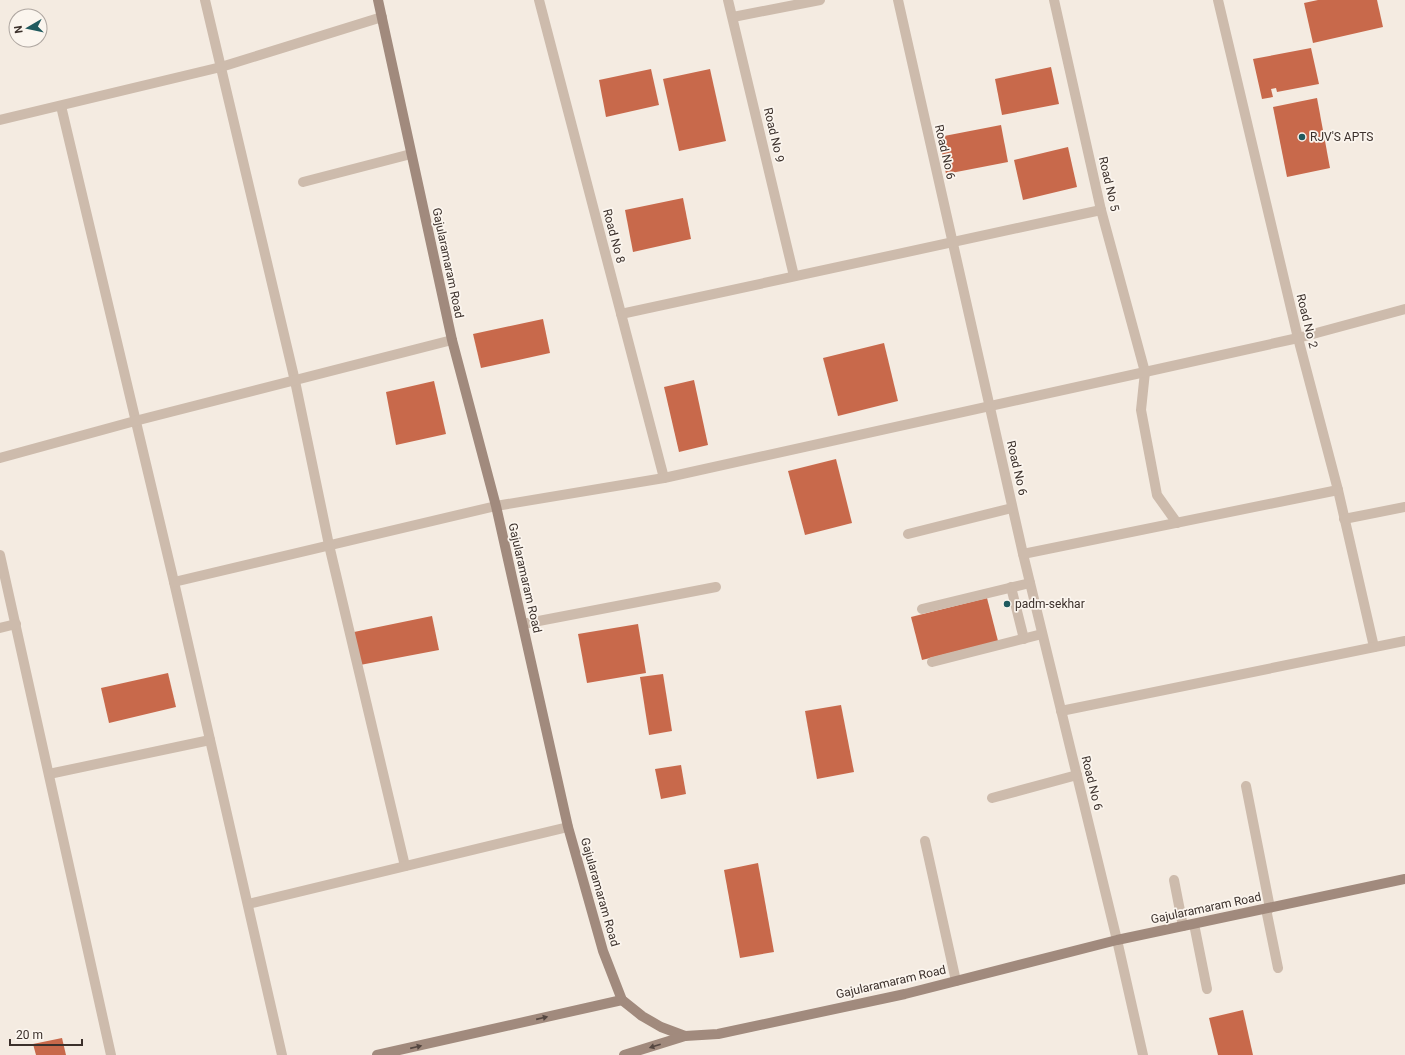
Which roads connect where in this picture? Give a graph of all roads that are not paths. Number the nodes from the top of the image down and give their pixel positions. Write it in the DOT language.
graph roads {
  1 [pos="205,0"];
  2 [pos="378,0"];
  3 [pos="539,0"];
  4 [pos="728,0"];
  5 [pos="820,0"];
  6 [pos="898,0"];
  7 [pos="1054,0"];
  8 [pos="1218,0"];
  9 [pos="382,17"];
  10 [pos="733,18"];
  11 [pos="221,67"];
  12 [pos="61,106"];
  13 [pos="0,120"];
  14 [pos="411,154"];
  15 [pos="303,182"];
  16 [pos="1101,210"];
  17 [pos="952,242"];
  18 [pos="794,276"];
  19 [pos="1405,309"];
  20 [pos="621,314"];
  21 [pos="1298,338"];
  22 [pos="452,340"];
  23 [pos="1145,372"];
  24 [pos="295,381"];
  25 [pos="990,406"];
  26 [pos="136,421"];
  27 [pos="0,458"];
  28 [pos="664,478"];
  29 [pos="1338,490"];
  30 [pos="496,506"];
  31 [pos="1405,507"];
  32 [pos="1012,508"];
  33 [pos="1344,519"];
  34 [pos="1177,523"];
  35 [pos="908,534"];
  36 [pos="329,545"];
  37 [pos="0,554"];
  38 [pos="1023,554"];
  39 [pos="174,582"];
  40 [pos="1030,583"];
  41 [pos="716,587"];
  42 [pos="1011,588"];
  43 [pos="922,609"];
  44 [pos="16,624"];
  45 [pos="522,624"];
  46 [pos="0,628"];
  47 [pos="1042,634"];
  48 [pos="1024,639"];
  49 [pos="1405,641"];
  50 [pos="1374,647"];
  51 [pos="932,662"];
  52 [pos="1061,712"];
  53 [pos="210,740"];
  54 [pos="49,774"];
  55 [pos="1077,775"];
  56 [pos="1246,786"];
  57 [pos="992,798"];
  58 [pos="568,827"];
  59 [pos="925,841"];
  60 [pos="404,866"];
  61 [pos="1405,879"];
  62 [pos="1174,880"];
  63 [pos="248,904"];
  64 [pos="1268,908"];
  65 [pos="1194,924"];
  66 [pos="1183,926"];
  67 [pos="1117,940"];
  68 [pos="1278,968"];
  69 [pos="956,981"];
  70 [pos="1207,989"];
  71 [pos="622,1000"];
  72 [pos="685,1036"];
  73 [pos="110,1055"];
  74 [pos="282,1055"];
  75 [pos="378,1055"];
  76 [pos="624,1055"];
  77 [pos="1143,1055"];
  1 -- 11 [label="street"];
  2 -- 9 [label="main road, Gajularamaram Road"];
  3 -- 20 [label="street, Road No 8"];
  4 -- 10 [label="street, Road No 9"];
  5 -- 10 [label="street"];
  6 -- 17 [label="street, Road No 6"];
  7 -- 16 [label="street, Road No 5"];
  8 -- 21 [label="street, Road No 2"];
  9 -- 11 [label="street"];
  9 -- 14 [label="main road, Gajularamaram Road"];
  10 -- 18 [label="street, Road No 9"];
  11 -- 12 [label="street"];
  11 -- 24 [label="street"];
  12 -- 13 [label="street"];
  12 -- 26 [label="street"];
  14 -- 15 [label="street"];
  14 -- 22 [label="main road, Gajularamaram Road"];
  16 -- 17 [label="street"];
  16 -- 23 [label="street, Road No 5"];
  17 -- 18 [label="street"];
  17 -- 25 [label="street, Road No 6"];
  18 -- 20 [label="street"];
  19 -- 21 [label="street"];
  20 -- 28 [label="street, Road No 8"];
  21 -- 23 [label="street"];
  21 -- 29 [label="street, Road No 2"];
  22 -- 24 [label="street"];
  22 -- 30 [label="main road, Gajularamaram Road"];
  23 -- 25 [label="street"];
  23 -- 34 [label="street"];
  24 -- 26 [label="street"];
  24 -- 36 [label="street"];
  25 -- 28 [label="street"];
  25 -- 32 [label="street, Road No 6"];
  26 -- 27 [label="street"];
  26 -- 39 [label="street"];
  28 -- 30 [label="street"];
  29 -- 33 [label="street, Road No 2"];
  29 -- 34 [label="street"];
  30 -- 36 [label="street"];
  30 -- 45 [label="main road, Gajularamaram Road"];
  31 -- 33 [label="street"];
  32 -- 35 [label="street"];
  32 -- 38 [label="street, Road No 6"];
  33 -- 50 [label="street, Road No 2"];
  34 -- 38 [label="street"];
  36 -- 39 [label="street"];
  36 -- 60 [label="street"];
  37 -- 44 [label="street"];
  38 -- 40 [label="street, Road No 6"];
  39 -- 53 [label="street"];
  40 -- 42 [label="street"];
  40 -- 47 [label="street, Road No 6"];
  41 -- 45 [label="street"];
  42 -- 43 [label="street"];
  42 -- 48 [label="street"];
  44 -- 46 [label="street"];
  44 -- 54 [label="street"];
  45 -- 58 [label="main road, Gajularamaram Road"];
  47 -- 48 [label="street"];
  47 -- 52 [label="street, Road No 6"];
  48 -- 51 [label="street"];
  49 -- 50 [label="street"];
  50 -- 52 [label="street"];
  52 -- 55 [label="street, Road No 6"];
  53 -- 54 [label="street"];
  53 -- 63 [label="street"];
  54 -- 73 [label="street"];
  55 -- 57 [label="street"];
  55 -- 67 [label="street, Road No 6"];
  56 -- 64 [label="street"];
  58 -- 60 [label="street"];
  58 -- 71 [label="main road, Gajularamaram Road"];
  59 -- 69 [label="street"];
  60 -- 63 [label="street"];
  61 -- 64 [label="main road, Gajularamaram Road"];
  62 -- 66 [label="street"];
  63 -- 74 [label="street"];
  64 -- 65 [label="main road, Gajularamaram Road"];
  64 -- 68 [label="street"];
  65 -- 66 [label="main road, Gajularamaram Road"];
  65 -- 70 [label="street"];
  66 -- 67 [label="main road, Gajularamaram Road"];
  67 -- 69 [label="main road, Gajularamaram Road"];
  67 -- 77 [label="street, Road No 6"];
  69 -- 72 [label="main road, Gajularamaram Road"];
  71 -- 72 [label="main road, Gajularamaram Road"];
  75 -- 71 [label="main road, one-way"];
  72 -- 76 [label="main road, one-way"];
}
